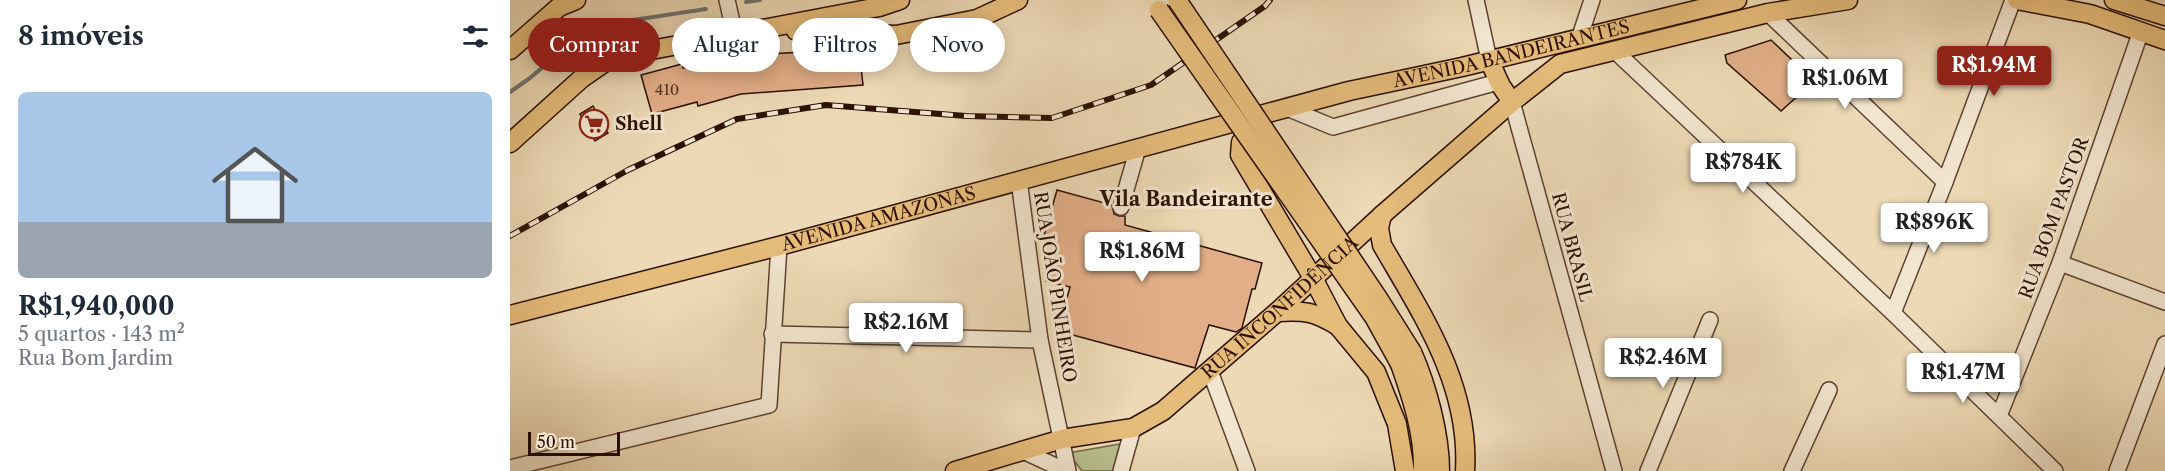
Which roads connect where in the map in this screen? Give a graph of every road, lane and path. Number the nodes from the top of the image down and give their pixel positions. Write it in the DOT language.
graph roads {
  1 [pos="576,0"];
  2 [pos="727,0"];
  3 [pos="900,0"];
  4 [pos="1018,0"];
  5 [pos="1177,0"];
  6 [pos="1476,0"];
  7 [pos="1592,0"];
  8 [pos="1737,0"];
  9 [pos="1848,0"];
  10 [pos="2015,0"];
  11 [pos="2125,2"];
  12 [pos="1154,3"];
  13 [pos="1768,13"];
  14 [pos="2165,16"];
  15 [pos="731,18"];
  16 [pos="780,27"];
  17 [pos="780,30"];
  18 [pos="2141,31"];
  19 [pos="1579,39"];
  20 [pos="2165,40"];
  21 [pos="672,46"];
  22 [pos="510,50"];
  23 [pos="1615,51"];
  24 [pos="1489,60"];
  25 [pos="1560,64"];
  26 [pos="1498,82"];
  27 [pos="1512,102"];
  28 [pos="1284,109"];
  29 [pos="1246,119"];
  30 [pos="510,143"];
  31 [pos="1138,147"];
  32 [pos="1019,180"];
  33 [pos="1945,182"];
  34 [pos="1121,207"];
  35 [pos="1382,215"];
  36 [pos="779,246"];
  37 [pos="2060,263"];
  38 [pos="1313,279"];
  39 [pos="2165,302"];
  40 [pos="1277,312"];
  41 [pos="1893,313"];
  42 [pos="510,315"];
  43 [pos="1710,320"];
  44 [pos="1338,326"];
  45 [pos="772,334"];
  46 [pos="1040,340"];
  47 [pos="2165,344"];
  48 [pos="1406,358"];
  49 [pos="1210,371"];
  50 [pos="1829,390"];
  51 [pos="1999,416"];
  52 [pos="1133,428"];
  53 [pos="1062,439"];
  54 [pos="1021,450"];
  55 [pos="510,468"];
  56 [pos="955,471"];
  57 [pos="1067,471"];
  58 [pos="1121,471"];
  59 [pos="1247,471"];
  60 [pos="1405,471"];
  61 [pos="1423,471"];
  62 [pos="1440,471"];
  63 [pos="1465,471"];
  64 [pos="1614,471"];
  65 [pos="1648,471"];
  66 [pos="1792,471"];
  67 [pos="2055,471"];
  68 [pos="2117,471"];
  1 -- 22 [label="main road"];
  2 -- 15 [label="street"];
  3 -- 16 [label="main road"];
  4 -- 17 [label="main road"];
  5 -- 48 [label="main road, bridge"];
  6 -- 24 [label="street"];
  7 -- 19 [label="street"];
  8 -- 19 [label="main road, AVENIDA BANDEIRANTES"];
  9 -- 13 [label="main road, AVENIDA BANDEIRANTES"];
  10 -- 18 [label="main road"];
  10 -- 33 [label="street"];
  11 -- 14 [label="main road"];
  12 -- 48 [label="main road, bridge"];
  13 -- 23 [label="main road, AVENIDA BANDEIRANTES"];
  13 -- 33 [label="street"];
  18 -- 20 [label="main road"];
  18 -- 37 [label="street, RUA BOM PASTOR"];
  19 -- 24 [label="main road, AVENIDA BANDEIRANTES"];
  21 -- 30 [label="main road"];
  23 -- 25 [label="main road, AVENIDA BANDEIRANTES"];
  23 -- 41 [label="street"];
  24 -- 26 [label="main road"];
  24 -- 28 [label="main road, AVENIDA BANDEIRANTES"];
  25 -- 27 [label="main road, RUA INCONFIDÊNCIA"];
  26 -- 27 [label="main road"];
  26 -- 28 [label="street, AVENIDA BANDEIRANTES"];
  27 -- 35 [label="main road, RUA INCONFIDÊNCIA"];
  27 -- 64 [label="street, RUA BRASIL"];
  28 -- 29 [label="main road, AVENIDA BANDEIRANTES"];
  28 -- 38 [label="main road"];
  29 -- 31 [label="main road, AVENIDA AMAZONAS"];
  31 -- 32 [label="main road, AVENIDA AMAZONAS"];
  31 -- 34 [label="street"];
  32 -- 36 [label="main road, AVENIDA AMAZONAS"];
  32 -- 46 [label="street, RUA JOÃO PINHEIRO"];
  33 -- 41 [label="street"];
  35 -- 38 [label="main road, RUA INCONFIDÊNCIA"];
  35 -- 63 [label="main road"];
  36 -- 42 [label="main road, AVENIDA AMAZONAS"];
  36 -- 45 [label="street"];
  37 -- 39 [label="street"];
  37 -- 51 [label="street, RUA BOM PASTOR"];
  38 -- 40 [label="main road, RUA INCONFIDÊNCIA"];
  38 -- 44 [label="main road"];
  40 -- 44 [label="main road"];
  40 -- 49 [label="main road, RUA INCONFIDÊNCIA"];
  41 -- 51 [label="street"];
  43 -- 65 [label="street"];
  44 -- 60 [label="main road"];
  45 -- 46 [label="street"];
  45 -- 55 [label="street"];
  46 -- 53 [label="street, RUA JOÃO PINHEIRO"];
  47 -- 68 [label="street"];
  48 -- 61 [label="main road"];
  48 -- 62 [label="main road"];
  49 -- 52 [label="main road, RUA INCONFIDÊNCIA"];
  49 -- 59 [label="street"];
  50 -- 66 [label="street"];
  51 -- 67 [label="street"];
  52 -- 53 [label="main road, RUA INCONFIDÊNCIA"];
  52 -- 58 [label="street"];
  53 -- 54 [label="main road, RUA INCONFIDÊNCIA"];
  53 -- 57 [label="street, RUA JOÃO PINHEIRO"];
  54 -- 56 [label="main road, RUA INCONFIDÊNCIA"];
  54 -- 57 [label="street"];
}
